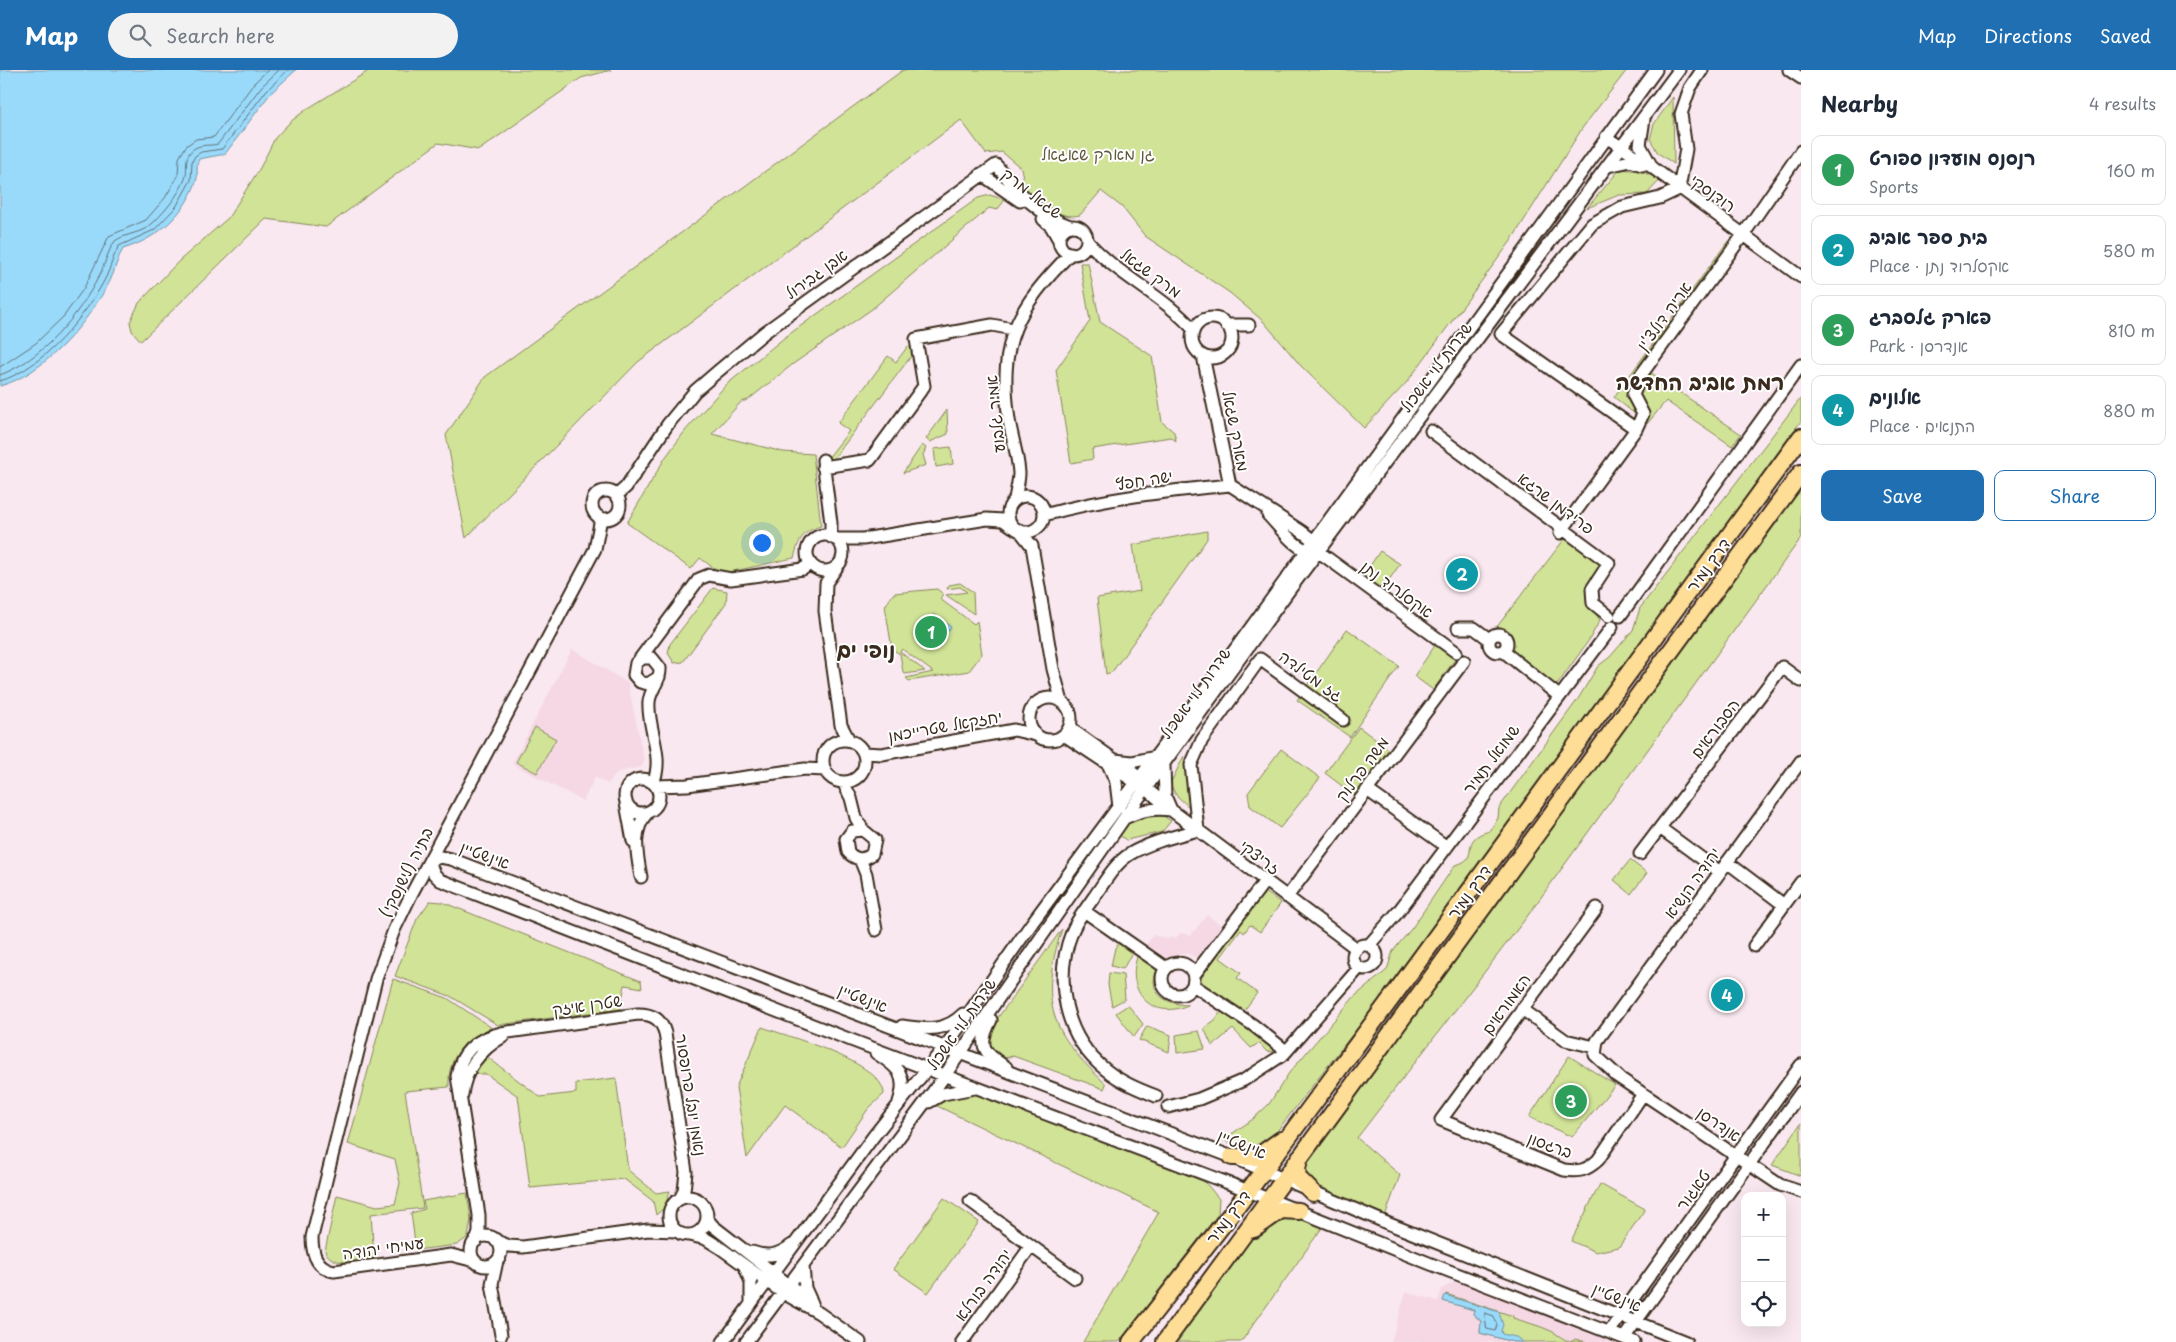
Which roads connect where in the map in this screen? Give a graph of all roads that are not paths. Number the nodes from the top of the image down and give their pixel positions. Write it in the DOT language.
graph roads {
  1 [pos="1656,70"];
  2 [pos="1679,70"];
  3 [pos="1702,70"];
  4 [pos="1790,70"];
  5 [pos="1801,78"];
  6 [pos="1644,117"];
  7 [pos="1606,137"];
  8 [pos="1622,148"];
  9 [pos="1801,151"];
  10 [pos="996,165"];
  11 [pos="1608,166"];
  12 [pos="1653,168"];
  13 [pos="981,174"];
  14 [pos="1679,189"];
  15 [pos="1070,226"];
  16 [pos="1743,235"];
  17 [pos="1087,240"];
  18 [pos="1060,243"];
  19 [pos="1075,253"];
  20 [pos="1103,258"];
  21 [pos="1051,273"];
  22 [pos="1801,277"];
  23 [pos="1249,325"];
  24 [pos="1198,326"];
  25 [pos="1231,328"];
  26 [pos="1013,329"];
  27 [pos="1203,356"];
  28 [pos="1216,357"];
  29 [pos="1801,365"];
  30 [pos="1210,383"];
  31 [pos="1636,429"];
  32 [pos="1431,431"];
  33 [pos="1801,437"];
  34 [pos="1801,473"];
  35 [pos="1019,474"];
  36 [pos="1230,485"];
  37 [pos="616,496"];
  38 [pos="1012,502"];
  39 [pos="1040,506"];
  40 [pos="1261,507"];
  41 [pos="601,518"];
  42 [pos="988,519"];
  43 [pos="1038,528"];
  44 [pos="1018,530"];
  45 [pos="1561,531"];
  46 [pos="833,538"];
  47 [pos="863,539"];
  48 [pos="1314,541"];
  49 [pos="1032,546"];
  50 [pos="1306,551"];
  51 [pos="1320,552"];
  52 [pos="843,555"];
  53 [pos="811,565"];
  54 [pos="836,567"];
  55 [pos="825,611"];
  56 [pos="1614,620"];
  57 [pos="1458,628"];
  58 [pos="659,633"];
  59 [pos="1456,652"];
  60 [pos="1260,659"];
  61 [pos="639,660"];
  62 [pos="656,661"];
  63 [pos="1464,661"];
  64 [pos="1053,669"];
  65 [pos="659,677"];
  66 [pos="1801,681"];
  67 [pos="640,682"];
  68 [pos="1559,696"];
  69 [pos="1046,698"];
  70 [pos="1062,702"];
  71 [pos="1029,716"];
  72 [pos="1343,720"];
  73 [pos="1070,724"];
  74 [pos="1014,730"];
  75 [pos="1036,735"];
  76 [pos="1062,736"];
  77 [pos="844,740"];
  78 [pos="864,753"];
  79 [pos="882,754"];
  80 [pos="1159,761"];
  81 [pos="1801,761"];
  82 [pos="1112,763"];
  83 [pos="824,764"];
  84 [pos="865,767"];
  85 [pos="637,780"];
  86 [pos="848,781"];
  87 [pos="1138,781"];
  88 [pos="656,789"];
  89 [pos="1147,789"];
  90 [pos="1366,790"];
  91 [pos="626,800"];
  92 [pos="1119,807"];
  93 [pos="1171,810"];
  94 [pos="648,812"];
  95 [pos="1125,817"];
  96 [pos="1660,828"];
  97 [pos="1198,830"];
  98 [pos="858,831"];
  99 [pos="1447,847"];
  100 [pos="1640,854"];
  101 [pos="637,855"];
  102 [pos="864,858"];
  103 [pos="429,861"];
  104 [pos="1724,867"];
  105 [pos="640,877"];
  106 [pos="1264,881"];
  107 [pos="1801,882"];
  108 [pos="1287,897"];
  109 [pos="1784,905"];
  110 [pos="1597,908"];
  111 [pos="1084,911"];
  112 [pos="876,930"];
  113 [pos="1754,946"];
  114 [pos="1357,948"];
  115 [pos="1373,949"];
  116 [pos="1166,968"];
  117 [pos="1360,968"];
  118 [pos="1193,980"];
  119 [pos="1009,984"];
  120 [pos="980,997"];
  121 [pos="1522,1009"];
  122 [pos="662,1024"];
  123 [pos="884,1024"];
  124 [pos="851,1040"];
  125 [pos="1591,1047"];
  126 [pos="944,1048"];
  127 [pos="1286,1051"];
  128 [pos="960,1054"];
  129 [pos="1801,1065"];
  130 [pos="928,1068"];
  131 [pos="945,1075"];
  132 [pos="1029,1080"];
  133 [pos="980,1088"];
  134 [pos="1801,1092"];
  135 [pos="1643,1094"];
  136 [pos="1156,1096"];
  137 [pos="897,1108"];
  138 [pos="1168,1108"];
  139 [pos="917,1113"];
  140 [pos="1441,1120"];
  141 [pos="1290,1135"];
  142 [pos="1302,1153"];
  143 [pos="1737,1156"];
  144 [pos="1232,1157"];
  145 [pos="1750,1165"];
  146 [pos="1264,1170"];
  147 [pos="686,1172"];
  148 [pos="1282,1179"];
  149 [pos="1248,1191"];
  150 [pos="1801,1192"];
  151 [pos="1313,1193"];
  152 [pos="680,1199"];
  153 [pos="1269,1199"];
  154 [pos="699,1200"];
  155 [pos="970,1201"];
  156 [pos="672,1208"];
  157 [pos="1299,1211"];
  158 [pos="479,1215"];
  159 [pos="707,1219"];
  160 [pos="648,1230"];
  161 [pos="677,1231"];
  162 [pos="689,1235"];
  163 [pos="495,1240"];
  164 [pos="1238,1240"];
  165 [pos="798,1241"];
  166 [pos="474,1243"];
  167 [pos="1031,1246"];
  168 [pos="524,1248"];
  169 [pos="745,1249"];
  170 [pos="451,1255"];
  171 [pos="497,1260"];
  172 [pos="478,1263"];
  173 [pos="320,1266"];
  174 [pos="744,1266"];
  175 [pos="803,1267"];
  176 [pos="1075,1278"];
  177 [pos="770,1279"];
  178 [pos="492,1284"];
  179 [pos="786,1289"];
  180 [pos="811,1301"];
  181 [pos="752,1304"];
  182 [pos="819,1313"];
  183 [pos="1622,1317"];
  184 [pos="1635,1322"];
  185 [pos="1609,1332"];
  186 [pos="501,1335"];
  187 [pos="1629,1340"];
  188 [pos="724,1342"];
  189 [pos="746,1342"];
  190 [pos="860,1342"];
  191 [pos="962,1342"];
  192 [pos="1131,1342"];
  193 [pos="1165,1342"];
  194 [pos="1686,1342"];
  1 -- 7 [label="street, שדרות לוי אשכול"];
  2 -- 6 [label="street, שדרות לוי אשכול"];
  3 -- 14 [label="street"];
  4 -- 5 [label="street"];
  6 -- 8 [label="street, שדרות לוי אשכול"];
  6 -- 12 [label="street"];
  7 -- 8 [label="street, רודנסקי"];
  7 -- 48 [label="street, שדרות לוי אשכול"];
  8 -- 11 [label="street, שדרות לוי אשכול"];
  8 -- 12 [label="street, רודנסקי"];
  9 -- 16 [label="street, אריה דולצ'ין"];
  10 -- 13 [label="street, אבן גבירול"];
  10 -- 15 [label="street, שגאל מרק"];
  11 -- 12 [label="street"];
  11 -- 51 [label="street, שדרות לוי אשכול"];
  12 -- 14 [label="street, רודנסקי"];
  13 -- 18 [label="street, שגאל מרק"];
  13 -- 37 [label="street, אבן גבירול"];
  14 -- 16 [label="street, רודנסקי"];
  14 -- 31 [label="street"];
  15 -- 17 [label="street"];
  15 -- 18 [label="street"];
  16 -- 22 [label="street, רודנסקי"];
  16 -- 31 [label="street, אריה דולצ'ין"];
  17 -- 19 [label="street"];
  17 -- 20 [label="street, מרק שגאל"];
  18 -- 19 [label="street"];
  18 -- 21 [label="street, אמיר גלבוע"];
  19 -- 20 [label="street, מרק שגאל"];
  19 -- 21 [label="street, אמיר גלבוע"];
  20 -- 24 [label="street, מרק שגאל"];
  21 -- 26 [label="street, אמיר גלבוע"];
  23 -- 25 [label="street"];
  24 -- 25 [label="street"];
  24 -- 27 [label="street"];
  25 -- 28 [label="street"];
  26 -- 35 [label="street, אמיר גלבוע"];
  26 -- 46 [label="street"];
  27 -- 28 [label="street"];
  27 -- 30 [label="street"];
  28 -- 30 [label="street"];
  29 -- 56 [label="street, שמואל תמיר"];
  30 -- 36 [label="street, מארק שגאל"];
  31 -- 45 [label="street, אריה דולצ'ין"];
  32 -- 45 [label="street, פרידמן שרגא"];
  33 -- 141 [label="highway, דרך נמיר"];
  34 -- 142 [label="highway, דרך נמיר"];
  35 -- 38 [label="street, אמיר גלבוע"];
  35 -- 39 [label="street, אמיר גלבוע"];
  36 -- 39 [label="street, ישה חפץ"];
  36 -- 40 [label="street"];
  37 -- 41 [label="street"];
  37 -- 41 [label="street"];
  38 -- 39 [label="street"];
  38 -- 42 [label="street"];
  38 -- 44 [label="street"];
  39 -- 43 [label="street"];
  40 -- 48 [label="street"];
  40 -- 50 [label="street"];
  41 -- 103 [label="street, בתיה (לישנסקי)"];
  42 -- 44 [label="street"];
  42 -- 47 [label="street"];
  43 -- 44 [label="street"];
  43 -- 49 [label="street"];
  44 -- 49 [label="street"];
  45 -- 56 [label="street, פרידמן שרגא"];
  46 -- 47 [label="street"];
  46 -- 52 [label="street"];
  46 -- 53 [label="street"];
  47 -- 52 [label="street"];
  48 -- 50 [label="street, שדרות לוי אשכול"];
  48 -- 51 [label="street"];
  49 -- 64 [label="street"];
  50 -- 51 [label="street"];
  50 -- 80 [label="street, שדרות לוי אשכול"];
  51 -- 59 [label="street, אקסלרוד נתן"];
  51 -- 80 [label="street, שדרות לוי אשכול"];
  52 -- 54 [label="street"];
  53 -- 54 [label="street"];
  53 -- 55 [label="street"];
  53 -- 58 [label="street"];
  54 -- 55 [label="street"];
  55 -- 77 [label="street"];
  56 -- 68 [label="street, שמואל תמיר"];
  57 -- 68 [label="street"];
  58 -- 61 [label="street"];
  58 -- 62 [label="street"];
  60 -- 72 [label="street, גז מטילדה"];
  60 -- 97 [label="street, שדרות לוי אשכול"];
  61 -- 62 [label="street"];
  61 -- 67 [label="street"];
  62 -- 65 [label="street"];
  63 -- 90 [label="street, משה פרלוק"];
  64 -- 69 [label="street"];
  64 -- 70 [label="street"];
  65 -- 67 [label="street"];
  65 -- 88 [label="street"];
  66 -- 96 [label="street, הסבוראים"];
  67 -- 85 [label="street"];
  68 -- 99 [label="street, שמואל תמיר"];
  69 -- 70 [label="street"];
  69 -- 71 [label="street"];
  70 -- 73 [label="street"];
  71 -- 74 [label="street, יחזקאל שטרייכמן"];
  71 -- 75 [label="street"];
  73 -- 76 [label="street"];
  73 -- 82 [label="street"];
  74 -- 75 [label="street, יחזקאל שטרייכמן"];
  74 -- 79 [label="street, יחזקאל שטרייכמן"];
  75 -- 76 [label="street"];
  76 -- 82 [label="street"];
  77 -- 78 [label="street"];
  77 -- 83 [label="street"];
  78 -- 79 [label="street, יחזקאל שטרייכמן"];
  78 -- 84 [label="street"];
  79 -- 84 [label="street, יחזקאל שטרייכמן"];
  80 -- 82 [label="street"];
  80 -- 87 [label="street, שדרות לוי אשכול"];
  80 -- 89 [label="street, שדרות לוי אשכול"];
  80 -- 93 [label="street"];
  81 -- 104 [label="street, יהודה הנשיא"];
  82 -- 87 [label="street"];
  82 -- 92 [label="street"];
  83 -- 86 [label="street"];
  83 -- 88 [label="street"];
  84 -- 86 [label="street"];
  85 -- 88 [label="street"];
  85 -- 91 [label="street"];
  86 -- 98 [label="street"];
  87 -- 89 [label="street"];
  87 -- 92 [label="street, שדרות לוי אשכול"];
  88 -- 94 [label="street"];
  89 -- 93 [label="street, זריצקי"];
  89 -- 95 [label="street, שדרות לוי אשכול"];
  90 -- 99 [label="street"];
  90 -- 108 [label="street, משה פרלוק"];
  91 -- 94 [label="street"];
  91 -- 101 [label="street"];
  92 -- 120 [label="street, שדרות לוי אשכול"];
  93 -- 95 [label="street"];
  93 -- 97 [label="street, זריצקי"];
  94 -- 101 [label="street"];
  95 -- 119 [label="street, שדרות לוי אשכול"];
  96 -- 100 [label="street, הסבוראים"];
  96 -- 104 [label="street"];
  97 -- 106 [label="street, זריצקי"];
  97 -- 111 [label="street"];
  98 -- 102 [label="street"];
  98 -- 102 [label="street"];
  99 -- 115 [label="street, שמואל תמיר"];
  101 -- 105 [label="street"];
  102 -- 112 [label="street"];
  103 -- 123 [label="street, אינשטיין"];
  103 -- 124 [label="street"];
  103 -- 173 [label="street, בתיה (לישנסקי)"];
  104 -- 109 [label="street"];
  104 -- 125 [label="street, יהודה הנשיא"];
  106 -- 108 [label="street, זריצקי"];
  106 -- 118 [label="street"];
  107 -- 109 [label="street"];
  108 -- 114 [label="street, זריצקי"];
  109 -- 113 [label="street"];
  110 -- 121 [label="street, האמוראים"];
  111 -- 116 [label="street"];
  111 -- 136 [label="street"];
  114 -- 115 [label="street"];
  114 -- 117 [label="street"];
  115 -- 117 [label="street"];
  116 -- 118 [label="street"];
  116 -- 118 [label="street"];
  117 -- 127 [label="street"];
  118 -- 127 [label="street"];
  119 -- 128 [label="street, שדרות לוי אשכול"];
  119 -- 132 [label="street"];
  120 -- 123 [label="street"];
  120 -- 126 [label="street, שדרות לוי אשכול"];
  121 -- 125 [label="street"];
  121 -- 140 [label="street, האמוראים"];
  122 -- 147 [label="street, נאמן יובל פרופסור"];
  122 -- 158 [label="street, שטרן איזק"];
  123 -- 126 [label="street, אינשטיין"];
  124 -- 130 [label="street"];
  124 -- 137 [label="street"];
  125 -- 135 [label="street, אנדרסן"];
  126 -- 128 [label="street, אינשטיין"];
  126 -- 130 [label="street, שדרות לוי אשכול"];
  127 -- 138 [label="street"];
  128 -- 131 [label="street, שדרות לוי אשכול"];
  128 -- 132 [label="street, אינשטיין"];
  129 -- 143 [label="street, טאגור"];
  130 -- 131 [label="street"];
  130 -- 137 [label="street, שדרות לוי אשכול"];
  131 -- 133 [label="street"];
  131 -- 139 [label="street, שדרות לוי אשכול"];
  132 -- 144 [label="street, אינשטיין"];
  133 -- 139 [label="street"];
  133 -- 149 [label="street"];
  134 -- 145 [label="street, טאגור"];
  135 -- 140 [label="street, ברגסון"];
  135 -- 143 [label="street, אנדרסן"];
  137 -- 165 [label="street, שדרות לוי אשכול"];
  139 -- 175 [label="street, שדרות לוי אשכול"];
  141 -- 144 [label="highway"];
  141 -- 146 [label="highway, דרך נמיר"];
  142 -- 148 [label="highway, דרך נמיר"];
  142 -- 151 [label="highway"];
  143 -- 145 [label="street, אנדרסן"];
  143 -- 183 [label="street, טאגור"];
  144 -- 146 [label="street, אינשטיין"];
  145 -- 150 [label="street, אנדרסן"];
  145 -- 184 [label="street, טאגור"];
  146 -- 148 [label="street, אינשטיין"];
  146 -- 149 [label="highway, דרך נמיר"];
  147 -- 152 [label="street, נאמן יובל פרופסור"];
  147 -- 154 [label="street, נאמן יובל פרופסור"];
  148 -- 151 [label="street, אינשטיין"];
  148 -- 153 [label="highway, דרך נמיר"];
  149 -- 153 [label="street"];
  149 -- 192 [label="highway, דרך נמיר"];
  151 -- 183 [label="street, אינשטיין"];
  152 -- 154 [label="street"];
  152 -- 156 [label="street"];
  153 -- 157 [label="street"];
  153 -- 164 [label="highway, דרך נמיר"];
  154 -- 159 [label="street"];
  155 -- 167 [label="street, יהודה בורלא"];
  156 -- 160 [label="street"];
  156 -- 161 [label="street"];
  157 -- 164 [label="highway"];
  157 -- 185 [label="street"];
  158 -- 163 [label="street, שטרן איזק"];
  158 -- 166 [label="street, שטרן איזק"];
  159 -- 162 [label="street"];
  159 -- 169 [label="street"];
  160 -- 161 [label="street"];
  160 -- 168 [label="street"];
  161 -- 162 [label="street"];
  162 -- 174 [label="street"];
  163 -- 166 [label="street"];
  163 -- 168 [label="street"];
  163 -- 171 [label="street"];
  164 -- 193 [label="highway, דרך נמיר"];
  165 -- 169 [label="street"];
  165 -- 177 [label="street, שדרות לוי אשכול"];
  166 -- 170 [label="street, עמיחי יהודה"];
  166 -- 172 [label="street"];
  167 -- 176 [label="street, יהודה בורלא"];
  167 -- 191 [label="street, יהודה בורלא"];
  168 -- 171 [label="street"];
  169 -- 177 [label="street"];
  170 -- 172 [label="street, עמיחי יהודה"];
  170 -- 173 [label="street, עמיחי יהודה"];
  171 -- 172 [label="street"];
  171 -- 178 [label="street"];
  172 -- 178 [label="street"];
  174 -- 177 [label="street"];
  174 -- 181 [label="street"];
  175 -- 179 [label="street, שדרות לוי אשכול"];
  175 -- 180 [label="street"];
  177 -- 179 [label="street"];
  177 -- 181 [label="street, שדרות לוי אשכול"];
  178 -- 186 [label="street"];
  179 -- 180 [label="street"];
  179 -- 182 [label="street"];
  179 -- 189 [label="street, שדרות לוי אשכול"];
  180 -- 182 [label="street"];
  181 -- 188 [label="street, שדרות לוי אשכול"];
  182 -- 190 [label="street"];
  183 -- 184 [label="street, אינשטיין"];
  183 -- 185 [label="street, טאגור"];
  184 -- 187 [label="street, טאגור"];
  184 -- 194 [label="street, אינשטיין"];
  185 -- 187 [label="street"];
}
